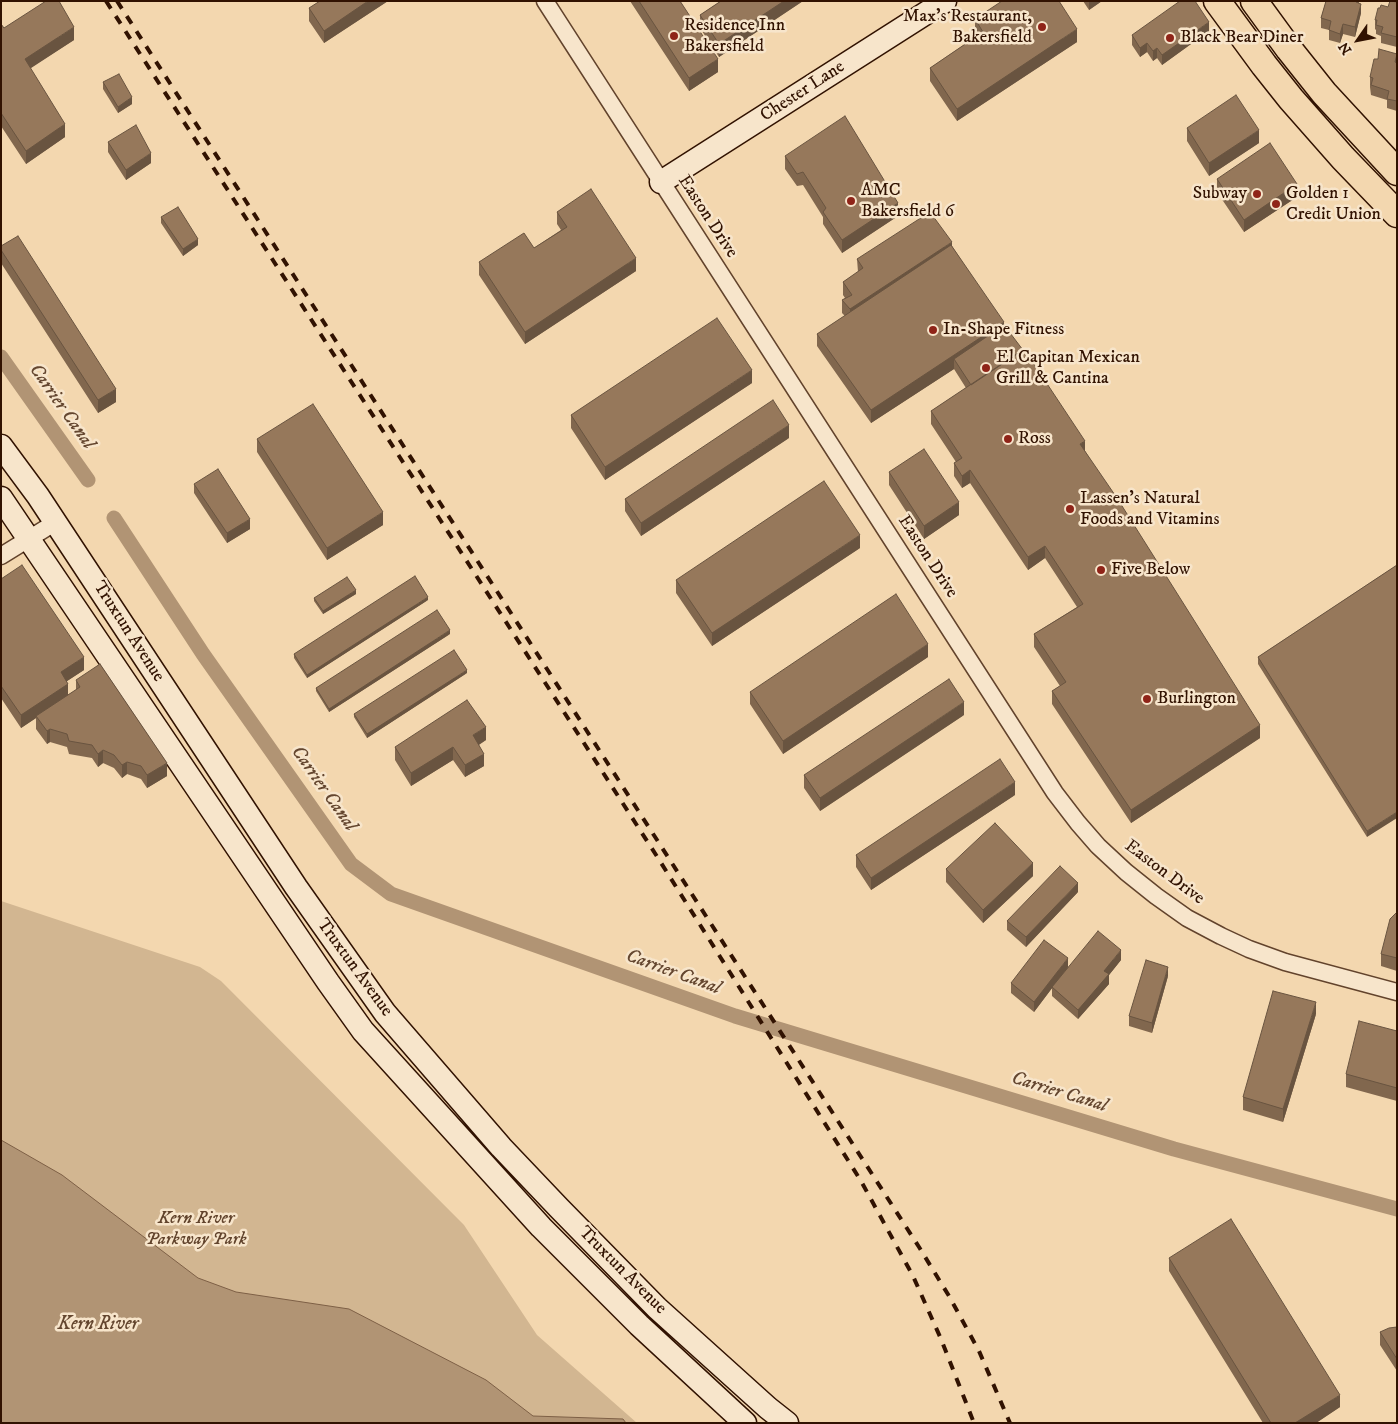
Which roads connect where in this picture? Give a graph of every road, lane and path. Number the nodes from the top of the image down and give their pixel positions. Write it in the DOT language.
graph roads {
  1 [pos="545,1"];
  2 [pos="945,1"];
  3 [pos="1218,1"];
  4 [pos="1254,1"];
  5 [pos="1397,172"];
  6 [pos="1397,180"];
  7 [pos="661,182"];
  8 [pos="1368,185"];
  9 [pos="1397,214"];
  10 [pos="1,446"];
  11 [pos="1,498"];
  12 [pos="56,522"];
  13 [pos="29,539"];
  14 [pos="1,556"];
  15 [pos="1397,992"];
  16 [pos="745,1423"];
  17 [pos="787,1423"];
  1 -- 7 [label="street, Easton Drive"];
  2 -- 7 [label="main road, Chester Lane"];
  3 -- 8 [label="main road"];
  4 -- 5 [label="main road"];
  6 -- 8 [label="main road"];
  7 -- 15 [label="street, Easton Drive"];
  8 -- 9 [label="main road"];
  10 -- 12 [label="main road, Truxtun Avenue"];
  11 -- 13 [label="main road, Truxtun Avenue"];
  12 -- 13 [label="street"];
  12 -- 17 [label="main road, Truxtun Avenue"];
  13 -- 14 [label="street"];
  13 -- 16 [label="main road, Truxtun Avenue"];
}
